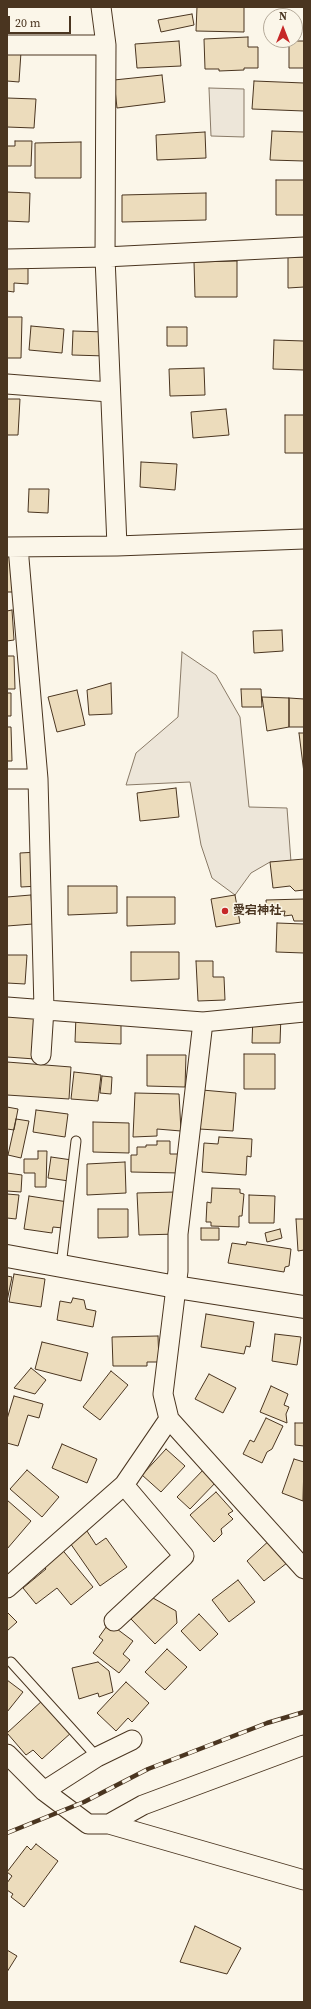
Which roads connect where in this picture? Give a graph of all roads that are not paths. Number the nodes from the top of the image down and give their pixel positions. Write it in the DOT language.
graph roads {
  1 [pos="101,7"];
  2 [pos="7,45"];
  3 [pos="106,46"];
  4 [pos="304,247"];
  5 [pos="105,257"];
  6 [pos="7,259"];
  7 [pos="7,384"];
  8 [pos="109,392"];
  9 [pos="304,539"];
  10 [pos="116,546"];
  11 [pos="12,547"];
  12 [pos="7,779"];
  13 [pos="38,779"];
  14 [pos="7,1007"];
  15 [pos="44,1009"];
  16 [pos="304,1012"];
  17 [pos="203,1022"];
  18 [pos="41,1055"];
  19 [pos="76,1140"];
  20 [pos="7,1256"];
  21 [pos="61,1266"];
  22 [pos="176,1287"];
  23 [pos="304,1308"];
  24 [pos="169,1419"];
  25 [pos="124,1485"];
  26 [pos="304,1569"];
  27 [pos="7,1588"];
  28 [pos="114,1621"];
  29 [pos="11,1662"];
  30 [pos="132,1740"];
  31 [pos="304,1745"];
  32 [pos="7,1754"];
  33 [pos="97,1757"];
  34 [pos="44,1791"];
  35 [pos="109,1824"];
  36 [pos="304,1880"];
  1 -- 3 [label="street"];
  2 -- 3 [label="street"];
  3 -- 5 [label="street"];
  4 -- 5 [label="street"];
  5 -- 6 [label="street"];
  5 -- 8 [label="street"];
  7 -- 8 [label="street"];
  8 -- 10 [label="street"];
  9 -- 10 [label="street"];
  10 -- 11 [label="street"];
  11 -- 13 [label="street"];
  12 -- 13 [label="street"];
  13 -- 15 [label="street"];
  14 -- 15 [label="street"];
  15 -- 17 [label="street"];
  15 -- 18 [label="street"];
  16 -- 17 [label="street"];
  17 -- 22 [label="street"];
  19 -- 21 [label="lane"];
  20 -- 21 [label="street"];
  21 -- 22 [label="street"];
  22 -- 23 [label="street"];
  22 -- 24 [label="street"];
  24 -- 25 [label="street"];
  24 -- 26 [label="street"];
  25 -- 27 [label="street"];
  25 -- 28 [label="street"];
  29 -- 33 [label="lane"];
  30 -- 33 [label="street"];
  31 -- 35 [label="street"];
  32 -- 34 [label="street"];
  33 -- 34 [label="street"];
  34 -- 35 [label="street"];
  35 -- 36 [label="street"];
}
